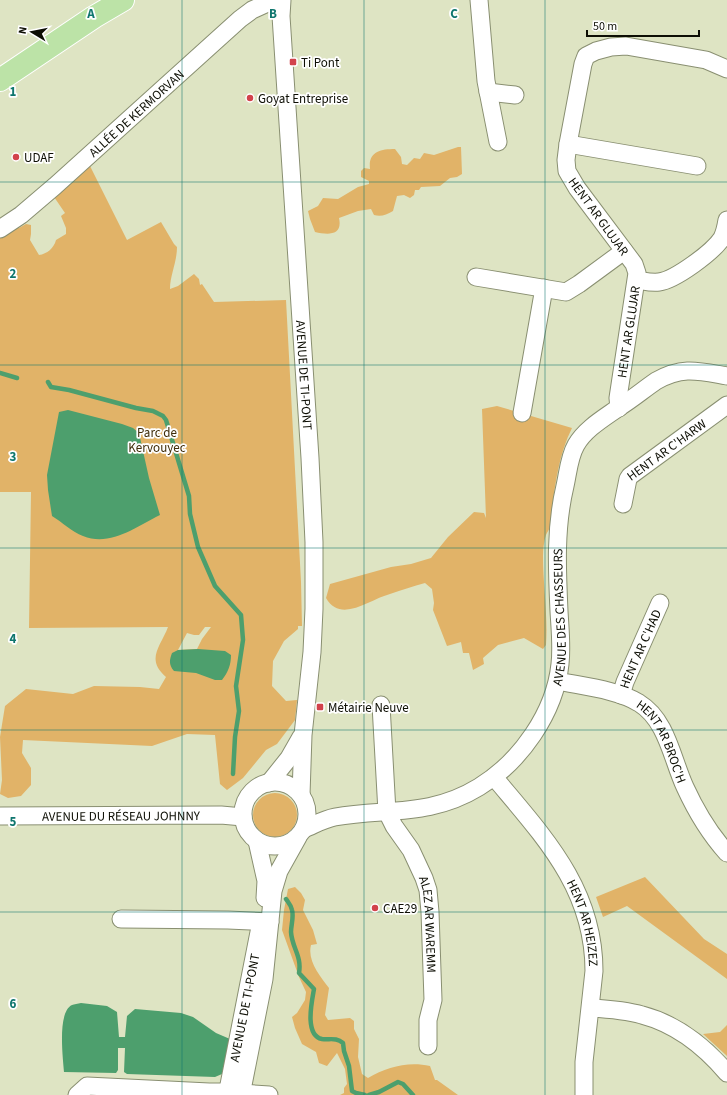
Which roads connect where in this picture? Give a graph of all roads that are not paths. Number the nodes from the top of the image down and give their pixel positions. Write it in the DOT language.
graph roads {
  1 [pos="112,0"];
  2 [pos="123,0"];
  3 [pos="479,0"];
  4 [pos="276,3"];
  5 [pos="94,17"];
  6 [pos="727,69"];
  7 [pos="0,80"];
  8 [pos="488,92"];
  9 [pos="515,95"];
  10 [pos="498,142"];
  11 [pos="568,144"];
  12 [pos="697,166"];
  13 [pos="727,220"];
  14 [pos="0,229"];
  15 [pos="624,251"];
  16 [pos="476,278"];
  17 [pos="637,280"];
  18 [pos="544,288"];
  19 [pos="727,376"];
  20 [pos="727,405"];
  21 [pos="619,408"];
  22 [pos="522,413"];
  23 [pos="623,504"];
  24 [pos="660,604"];
  25 [pos="558,680"];
  26 [pos="621,695"];
  27 [pos="381,705"];
  28 [pos="302,735"];
  29 [pos="494,777"];
  30 [pos="269,783"];
  31 [pos="304,800"];
  32 [pos="387,812"];
  33 [pos="0,816"];
  34 [pos="243,816"];
  35 [pos="333,817"];
  36 [pos="301,833"];
  37 [pos="257,841"];
  38 [pos="727,853"];
  39 [pos="121,919"];
  40 [pos="265,922"];
  41 [pos="591,1008"];
  42 [pos="428,1046"];
  43 [pos="727,1073"];
  44 [pos="234,1094"];
  45 [pos="77,1095"];
  46 [pos="270,1095"];
  47 [pos="584,1095"];
  1 -- 5 [label="main road"];
  2 -- 5 [label="main road"];
  3 -- 8 [label="street"];
  4 -- 14 [label="street, ALLÉE DE KERMORVAN"];
  4 -- 28 [label="street, AVENUE DE TI-PONT"];
  5 -- 7 [label="main road"];
  6 -- 11 [label="street, HENT AR GLUJAR"];
  8 -- 9 [label="street"];
  8 -- 10 [label="street"];
  11 -- 12 [label="street"];
  11 -- 15 [label="street, HENT AR GLUJAR"];
  13 -- 17 [label="street, HENT AR GLUJAR"];
  15 -- 17 [label="street, HENT AR GLUJAR"];
  15 -- 18 [label="street, HENT AR GLUJAR"];
  16 -- 18 [label="street, HENT AR GLUJAR"];
  17 -- 21 [label="street, HENT AR GLUJAR"];
  18 -- 22 [label="street"];
  19 -- 21 [label="street, AVENUE DES CHASSEURS"];
  20 -- 23 [label="street, HENT AR C'HARW"];
  21 -- 25 [label="street, AVENUE DES CHASSEURS"];
  24 -- 26 [label="street, HENT AR C'HAD"];
  25 -- 26 [label="street, HENT AR BROC'H"];
  25 -- 29 [label="street, AVENUE DES CHASSEURS"];
  26 -- 38 [label="street, HENT AR BROC'H"];
  27 -- 32 [label="street"];
  28 -- 30 [label="street, AVENUE DE TI-PONT"];
  28 -- 31 [label="street, AVENUE DE TI-PONT"];
  29 -- 32 [label="street, AVENUE DES CHASSEURS"];
  29 -- 41 [label="street, HENT AR HEIZEZ"];
  30 -- 31 [label="street"];
  30 -- 34 [label="street"];
  31 -- 35 [label="street"];
  31 -- 36 [label="street"];
  32 -- 35 [label="street, AVENUE DES CHASSEURS"];
  32 -- 42 [label="street, ALEZ AR WAREMM"];
  33 -- 34 [label="street, AVENUE DU RÉSEAU JOHNNY"];
  34 -- 37 [label="street"];
  35 -- 36 [label="street, AVENUE DES CHASSEURS"];
  36 -- 37 [label="street"];
  36 -- 40 [label="street, AVENUE DE TI-PONT"];
  37 -- 40 [label="street, AVENUE DE TI-PONT"];
  39 -- 40 [label="street"];
  40 -- 44 [label="street, AVENUE DE TI-PONT"];
  41 -- 43 [label="street"];
  41 -- 47 [label="street, HENT AR HEIZEZ"];
  44 -- 45 [label="street"];
  44 -- 46 [label="street"];
}
